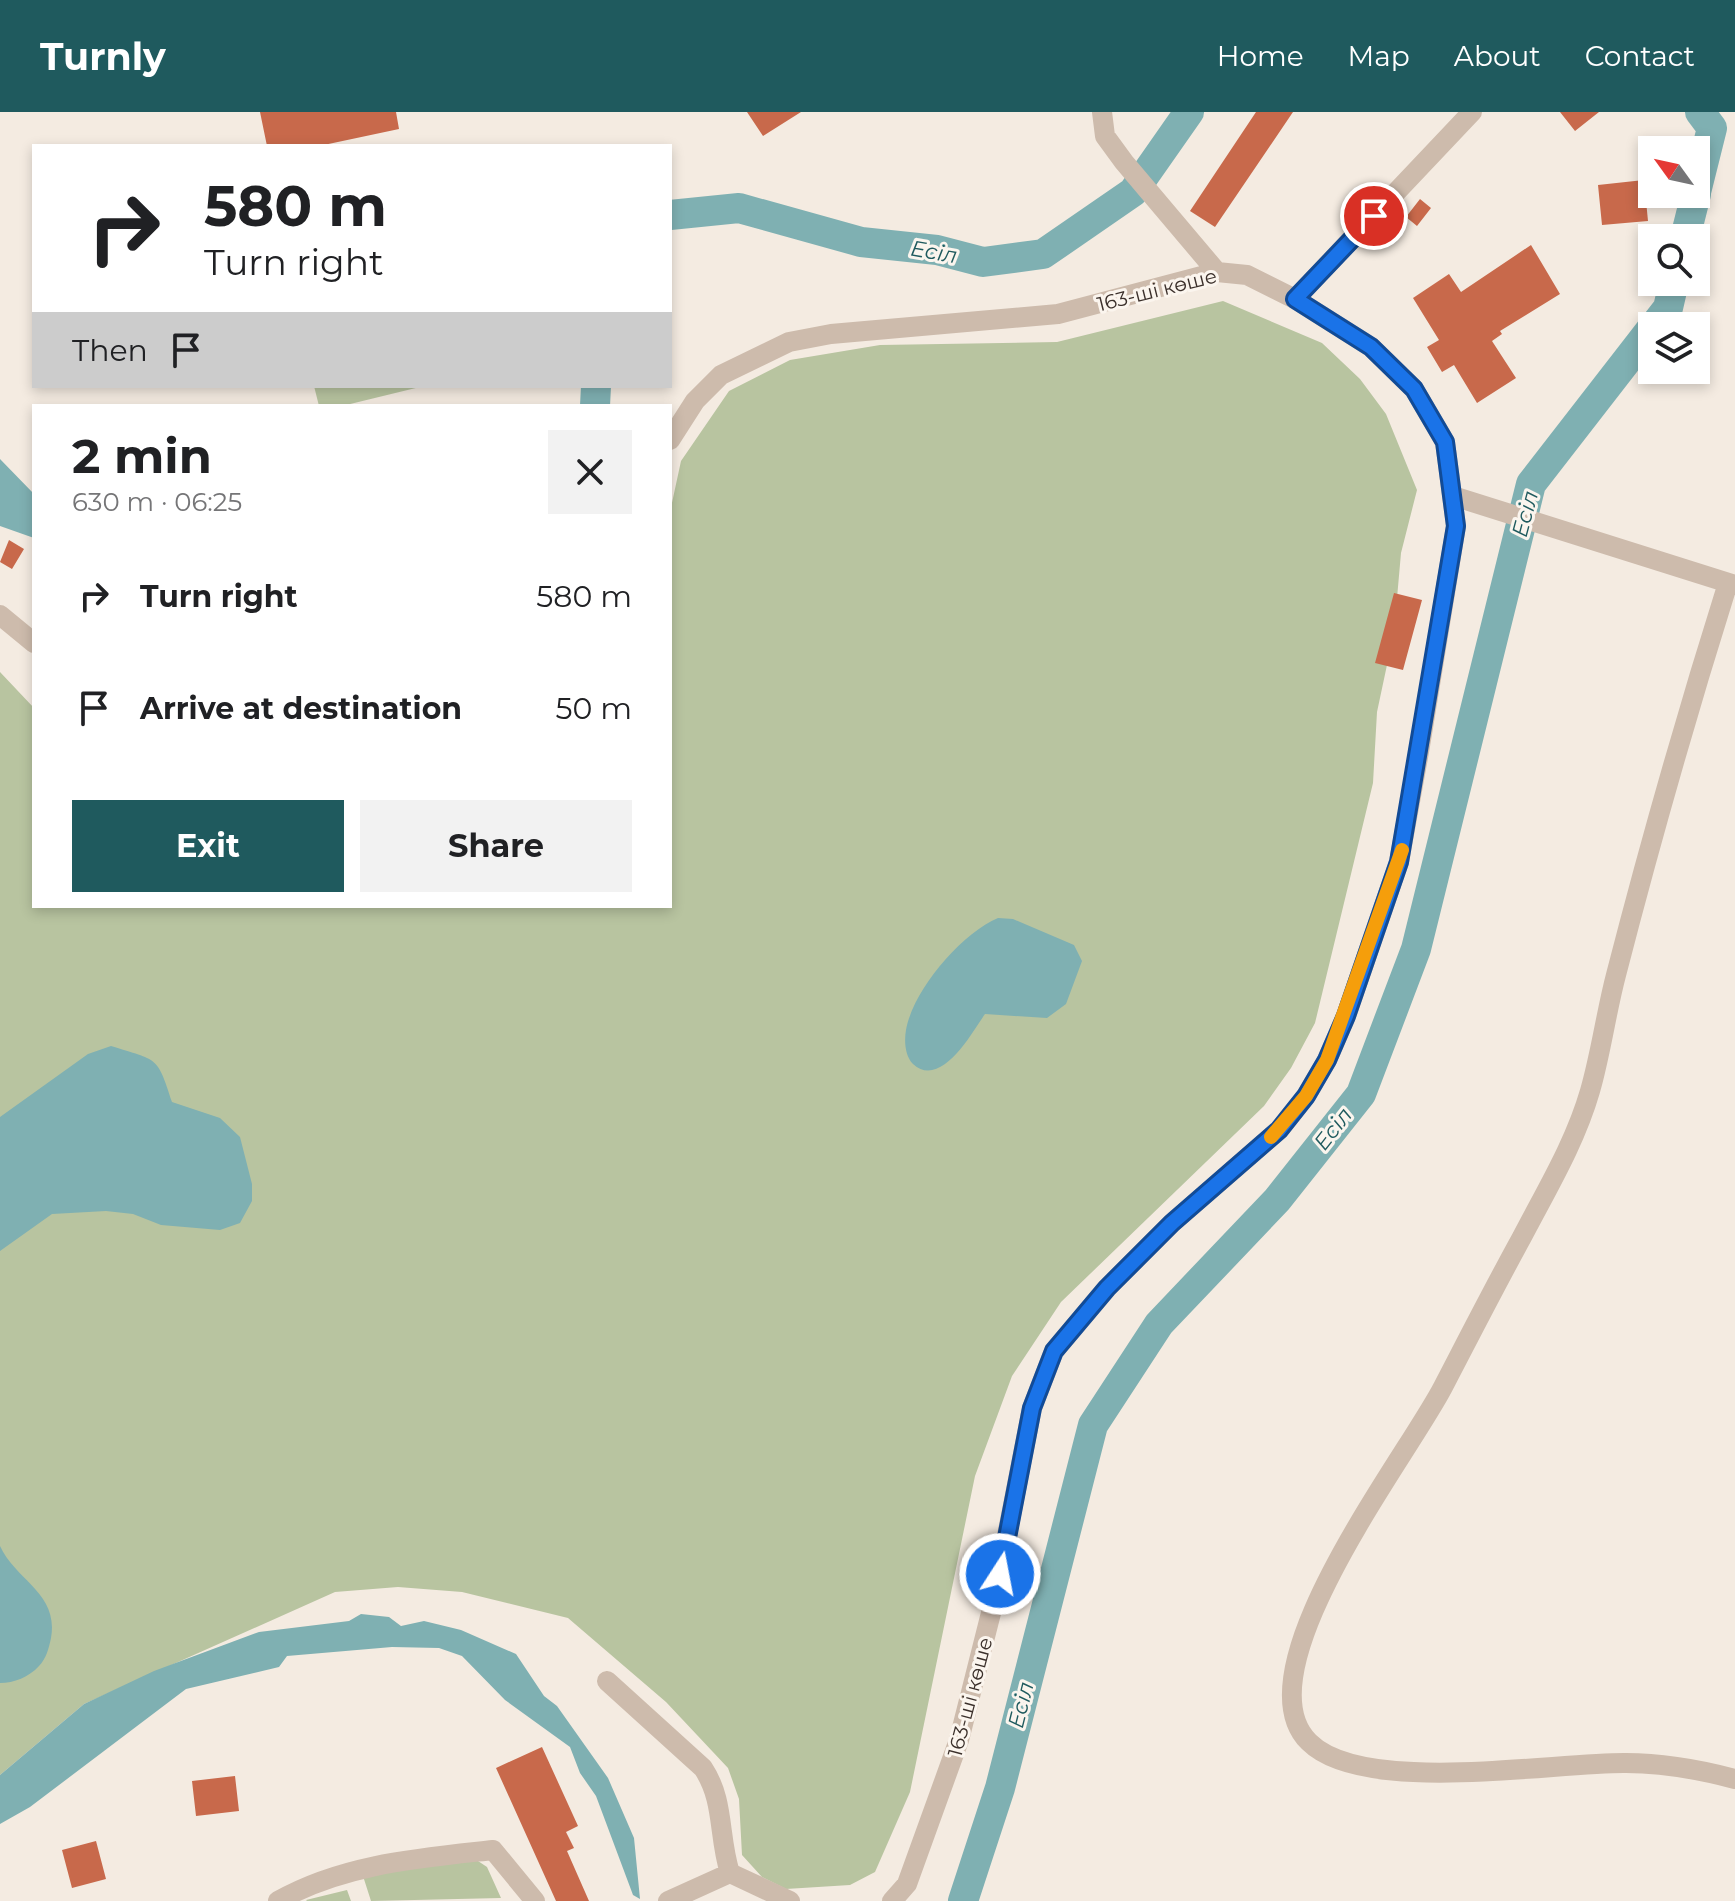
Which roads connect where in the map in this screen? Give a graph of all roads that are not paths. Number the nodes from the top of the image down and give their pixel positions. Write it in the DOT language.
graph roads {
  1 [pos="1102,112"];
  2 [pos="1472,112"];
  3 [pos="1217,272"];
  4 [pos="1295,299"];
  5 [pos="672,437"];
  6 [pos="1453,496"];
  7 [pos="1732,584"];
  8 [pos="0,615"];
  9 [pos="32,641"];
  10 [pos="607,1681"];
  11 [pos="1735,1779"];
  12 [pos="730,1873"];
  13 [pos="278,1901"];
  14 [pos="535,1901"];
  15 [pos="668,1901"];
  16 [pos="790,1901"];
  17 [pos="892,1901"];
  1 -- 3 [label="street"];
  2 -- 4 [label="street"];
  3 -- 4 [label="street, 163-ші көше"];
  3 -- 5 [label="street, 163-ші көше"];
  4 -- 6 [label="street, 163-ші көше"];
  6 -- 7 [label="street"];
  6 -- 17 [label="street, 163-ші көше"];
  7 -- 11 [label="street"];
  8 -- 9 [label="street"];
  10 -- 12 [label="street"];
  12 -- 15 [label="street"];
  12 -- 16 [label="street"];
  13 -- 14 [label="street"];
}
